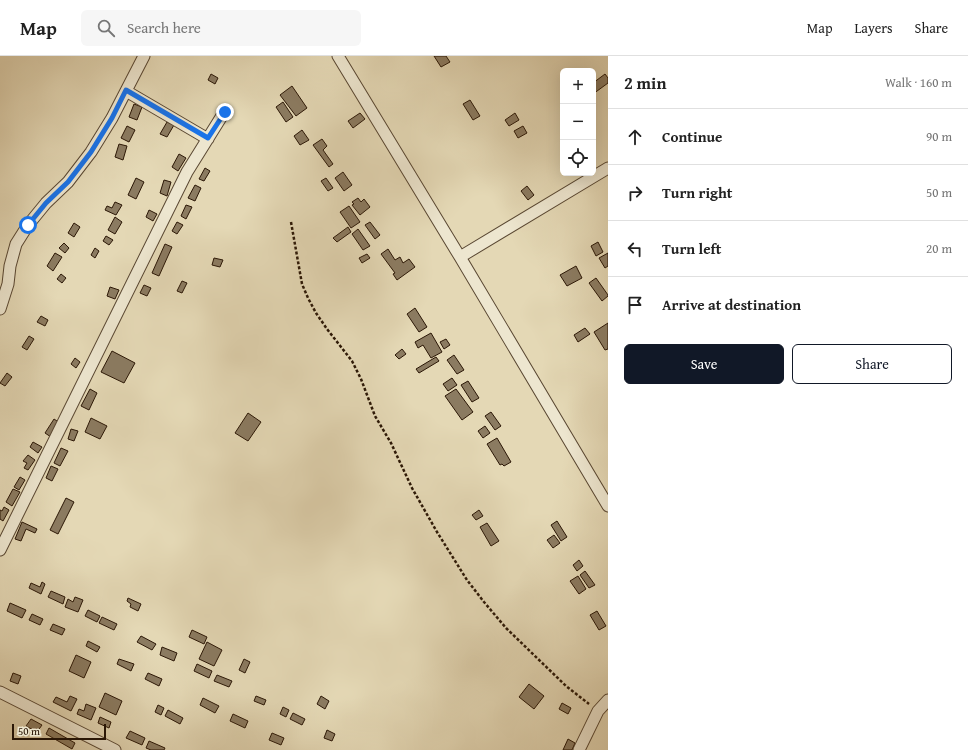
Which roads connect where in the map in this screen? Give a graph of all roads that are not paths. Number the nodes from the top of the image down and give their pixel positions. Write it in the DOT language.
graph roads {
  1 [pos="144,56"];
  2 [pos="338,56"];
  3 [pos="126,90"];
  4 [pos="225,112"];
  5 [pos="208,138"];
  6 [pos="608,168"];
  7 [pos="460,257"];
  8 [pos="0,260"];
  9 [pos="10,266"];
  10 [pos="0,309"];
  11 [pos="608,506"];
  12 [pos="0,550"];
  13 [pos="0,692"];
  14 [pos="608,700"];
  15 [pos="115,750"];
  16 [pos="578,750"];
  1 -- 3 [label="street"];
  2 -- 7 [label="street"];
  3 -- 5 [label="street"];
  3 -- 9 [label="street"];
  4 -- 5 [label="street"];
  5 -- 12 [label="street"];
  6 -- 7 [label="street"];
  7 -- 11 [label="street"];
  8 -- 9 [label="street"];
  9 -- 10 [label="street"];
  13 -- 15 [label="street"];
  14 -- 16 [label="street"];
}
